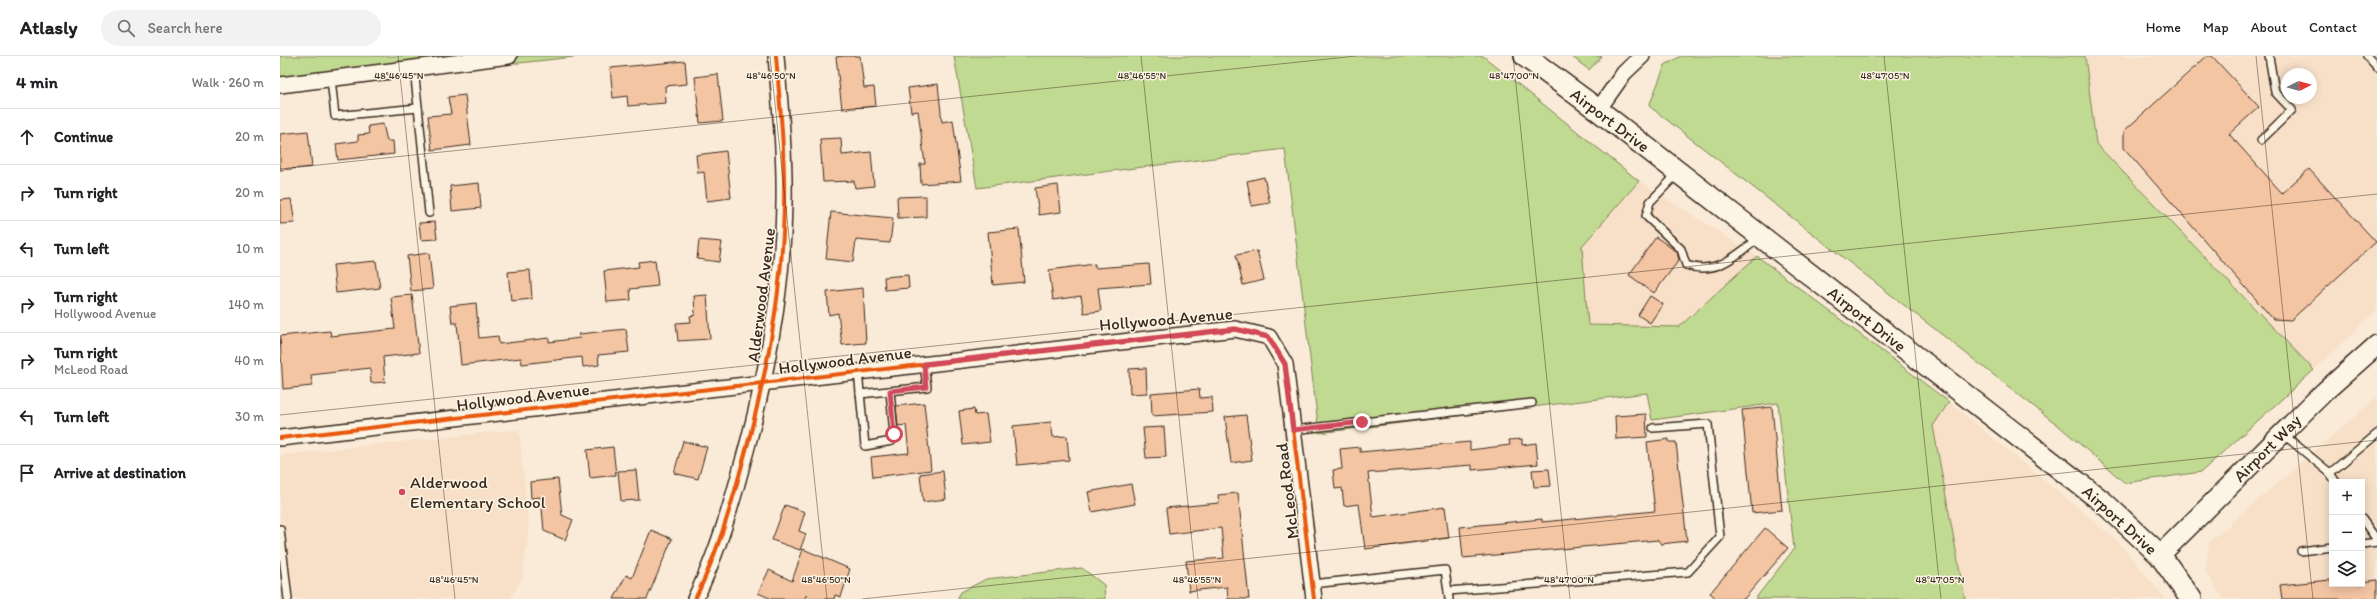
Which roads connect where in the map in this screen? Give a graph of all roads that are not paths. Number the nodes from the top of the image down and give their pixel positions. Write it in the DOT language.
graph roads {
  1 [pos="509,56"];
  2 [pos="776,56"];
  3 [pos="1525,56"];
  4 [pos="1642,56"];
  5 [pos="2269,56"];
  6 [pos="2367,56"];
  7 [pos="2377,67"];
  8 [pos="414,68"];
  9 [pos="331,79"];
  10 [pos="280,85"];
  11 [pos="418,108"];
  12 [pos="1598,110"];
  13 [pos="2261,140"];
  14 [pos="1678,172"];
  15 [pos="429,212"];
  16 [pos="1760,236"];
  17 [pos="1268,337"];
  18 [pos="2377,344"];
  19 [pos="924,364"];
  20 [pos="858,371"];
  21 [pos="764,383"];
  22 [pos="890,391"];
  23 [pos="860,394"];
  24 [pos="1532,402"];
  25 [pos="1653,428"];
  26 [pos="1293,430"];
  27 [pos="2282,433"];
  28 [pos="2377,434"];
  29 [pos="280,438"];
  30 [pos="2330,473"];
  31 [pos="2334,479"];
  32 [pos="2365,523"];
  33 [pos="280,529"];
  34 [pos="2377,541"];
  35 [pos="2365,543"];
  36 [pos="2329,547"];
  37 [pos="2301,551"];
  38 [pos="2160,555"];
  39 [pos="1448,591"];
  40 [pos="1313,592"];
  41 [pos="288,599"];
  42 [pos="695,599"];
  43 [pos="1449,599"];
  44 [pos="2191,599"];
  1 -- 8 [label="street"];
  2 -- 21 [label="street, Alderwood Avenue"];
  3 -- 12 [label="main road, Airport Drive"];
  4 -- 12 [label="street"];
  5 -- 13 [label="lane"];
  6 -- 7 [label="lane"];
  8 -- 9 [label="street"];
  8 -- 11 [label="lane"];
  9 -- 10 [label="street"];
  9 -- 11 [label="lane"];
  11 -- 15 [label="lane"];
  12 -- 14 [label="main road, Airport Drive"];
  14 -- 16 [label="main road, Airport Drive"];
  14 -- 16 [label="lane"];
  16 -- 38 [label="main road, Airport Drive"];
  17 -- 19 [label="street, Hollywood Avenue"];
  17 -- 26 [label="street, McLeod Road"];
  18 -- 27 [label="street, Airport Way"];
  19 -- 20 [label="street, Hollywood Avenue"];
  19 -- 22 [label="lane"];
  20 -- 21 [label="street, Hollywood Avenue"];
  20 -- 23 [label="lane"];
  21 -- 29 [label="street, Hollywood Avenue"];
  21 -- 42 [label="street, Alderwood Avenue"];
  22 -- 23 [label="lane"];
  22 -- 23 [label="lane"];
  24 -- 26 [label="lane"];
  25 -- 39 [label="lane"];
  26 -- 40 [label="street, McLeod Road"];
  27 -- 30 [label="lane"];
  27 -- 38 [label="street, Airport Way"];
  28 -- 30 [label="lane"];
  30 -- 31 [label="lane"];
  32 -- 34 [label="lane"];
  33 -- 41 [label="lane"];
  34 -- 35 [label="lane"];
  36 -- 37 [label="lane"];
  38 -- 44 [label="main road, Airport Drive"];
  39 -- 40 [label="lane"];
  39 -- 43 [label="lane"];
}
